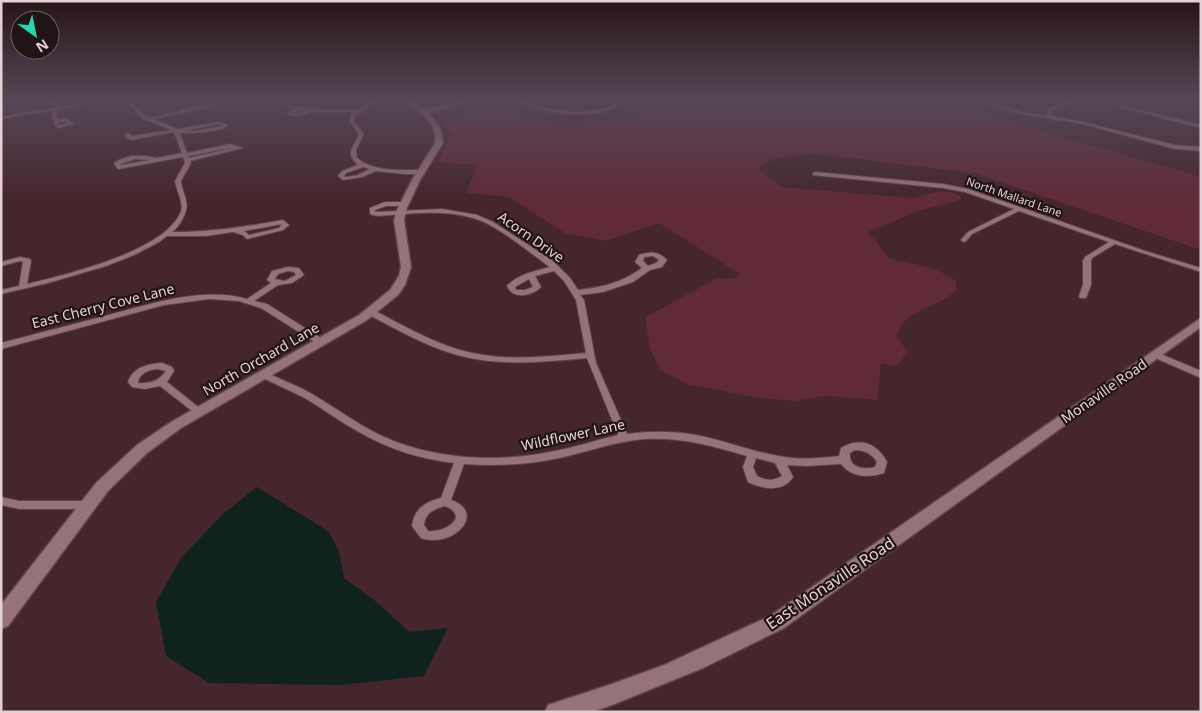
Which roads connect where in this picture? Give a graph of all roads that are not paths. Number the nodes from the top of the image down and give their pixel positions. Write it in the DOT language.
graph roads {
  1 [pos="132,133"];
  2 [pos="162,133"];
  3 [pos="178,133"];
  4 [pos="361,133"];
  5 [pos="440,133"];
  6 [pos="1122,133"];
  7 [pos="1201,149"];
  8 [pos="187,157"];
  9 [pos="155,160"];
  10 [pos="363,165"];
  11 [pos="375,169"];
  12 [pos="421,172"];
  13 [pos="815,174"];
  14 [pos="402,208"];
  15 [pos="1020,208"];
  16 [pos="236,231"];
  17 [pos="164,234"];
  18 [pos="964,240"];
  19 [pos="1114,242"];
  20 [pos="1,264"];
  21 [pos="556,268"];
  22 [pos="647,268"];
  23 [pos="1201,270"];
  24 [pos="531,276"];
  25 [pos="276,283"];
  26 [pos="23,287"];
  27 [pos="1,292"];
  28 [pos="576,293"];
  29 [pos="1083,296"];
  30 [pos="249,301"];
  31 [pos="370,312"];
  32 [pos="1201,321"];
  33 [pos="320,342"];
  34 [pos="1,346"];
  35 [pos="591,355"];
  36 [pos="1156,355"];
  37 [pos="264,375"];
  38 [pos="1201,375"];
  39 [pos="161,382"];
  40 [pos="199,412"];
  41 [pos="624,438"];
  42 [pos="753,453"];
  43 [pos="460,460"];
  44 [pos="778,460"];
  45 [pos="844,460"];
  46 [pos="1007,460"];
  47 [pos="1,501"];
  48 [pos="444,502"];
  49 [pos="88,505"];
  50 [pos="1,620"];
  51 [pos="555,712"];
  1 -- 2 [label="street"];
  3 -- 8 [label="street"];
  4 -- 10 [label="street"];
  5 -- 12 [label="street"];
  6 -- 7 [label="street"];
  8 -- 8 [label="street"];
  8 -- 9 [label="street"];
  8 -- 17 [label="street"];
  9 -- 9 [label="street"];
  10 -- 11 [label="street"];
  10 -- 11 [label="street"];
  11 -- 12 [label="street"];
  12 -- 14 [label="street"];
  13 -- 15 [label="street, North Mallard Lane"];
  14 -- 21 [label="street, Acorn Drive"];
  14 -- 31 [label="street, North Orchard Lane"];
  15 -- 18 [label="street"];
  15 -- 19 [label="street, North Mallard Lane"];
  16 -- 16 [label="street"];
  16 -- 17 [label="street"];
  17 -- 26 [label="street"];
  19 -- 23 [label="street, North Mallard Lane"];
  19 -- 29 [label="street"];
  20 -- 26 [label="street"];
  21 -- 24 [label="street"];
  21 -- 28 [label="street, Acorn Drive"];
  22 -- 22 [label="street"];
  22 -- 28 [label="street"];
  25 -- 30 [label="street"];
  26 -- 27 [label="street"];
  28 -- 35 [label="street, Acorn Drive"];
  30 -- 33 [label="street, East Cherry Cove Lane"];
  30 -- 34 [label="street, East Cherry Cove Lane"];
  31 -- 33 [label="street, North Orchard Lane"];
  31 -- 35 [label="street"];
  32 -- 36 [label="street, Monaville Road"];
  33 -- 37 [label="street, North Orchard Lane"];
  35 -- 41 [label="street, Acorn Drive"];
  36 -- 38 [label="street"];
  36 -- 46 [label="street, Monaville Road"];
  37 -- 40 [label="street, North Orchard Lane"];
  37 -- 43 [label="street, Wildflower Lane"];
  39 -- 40 [label="street"];
  40 -- 49 [label="street, North Orchard Lane"];
  41 -- 42 [label="street, Wildflower Lane"];
  41 -- 43 [label="street, Wildflower Lane"];
  42 -- 44 [label="street, Wildflower Lane"];
  42 -- 44 [label="street"];
  43 -- 48 [label="street"];
  44 -- 45 [label="street, Wildflower Lane"];
  46 -- 51 [label="street, East Monaville Road"];
  47 -- 49 [label="street"];
  49 -- 50 [label="street, North Orchard Lane"];
}
